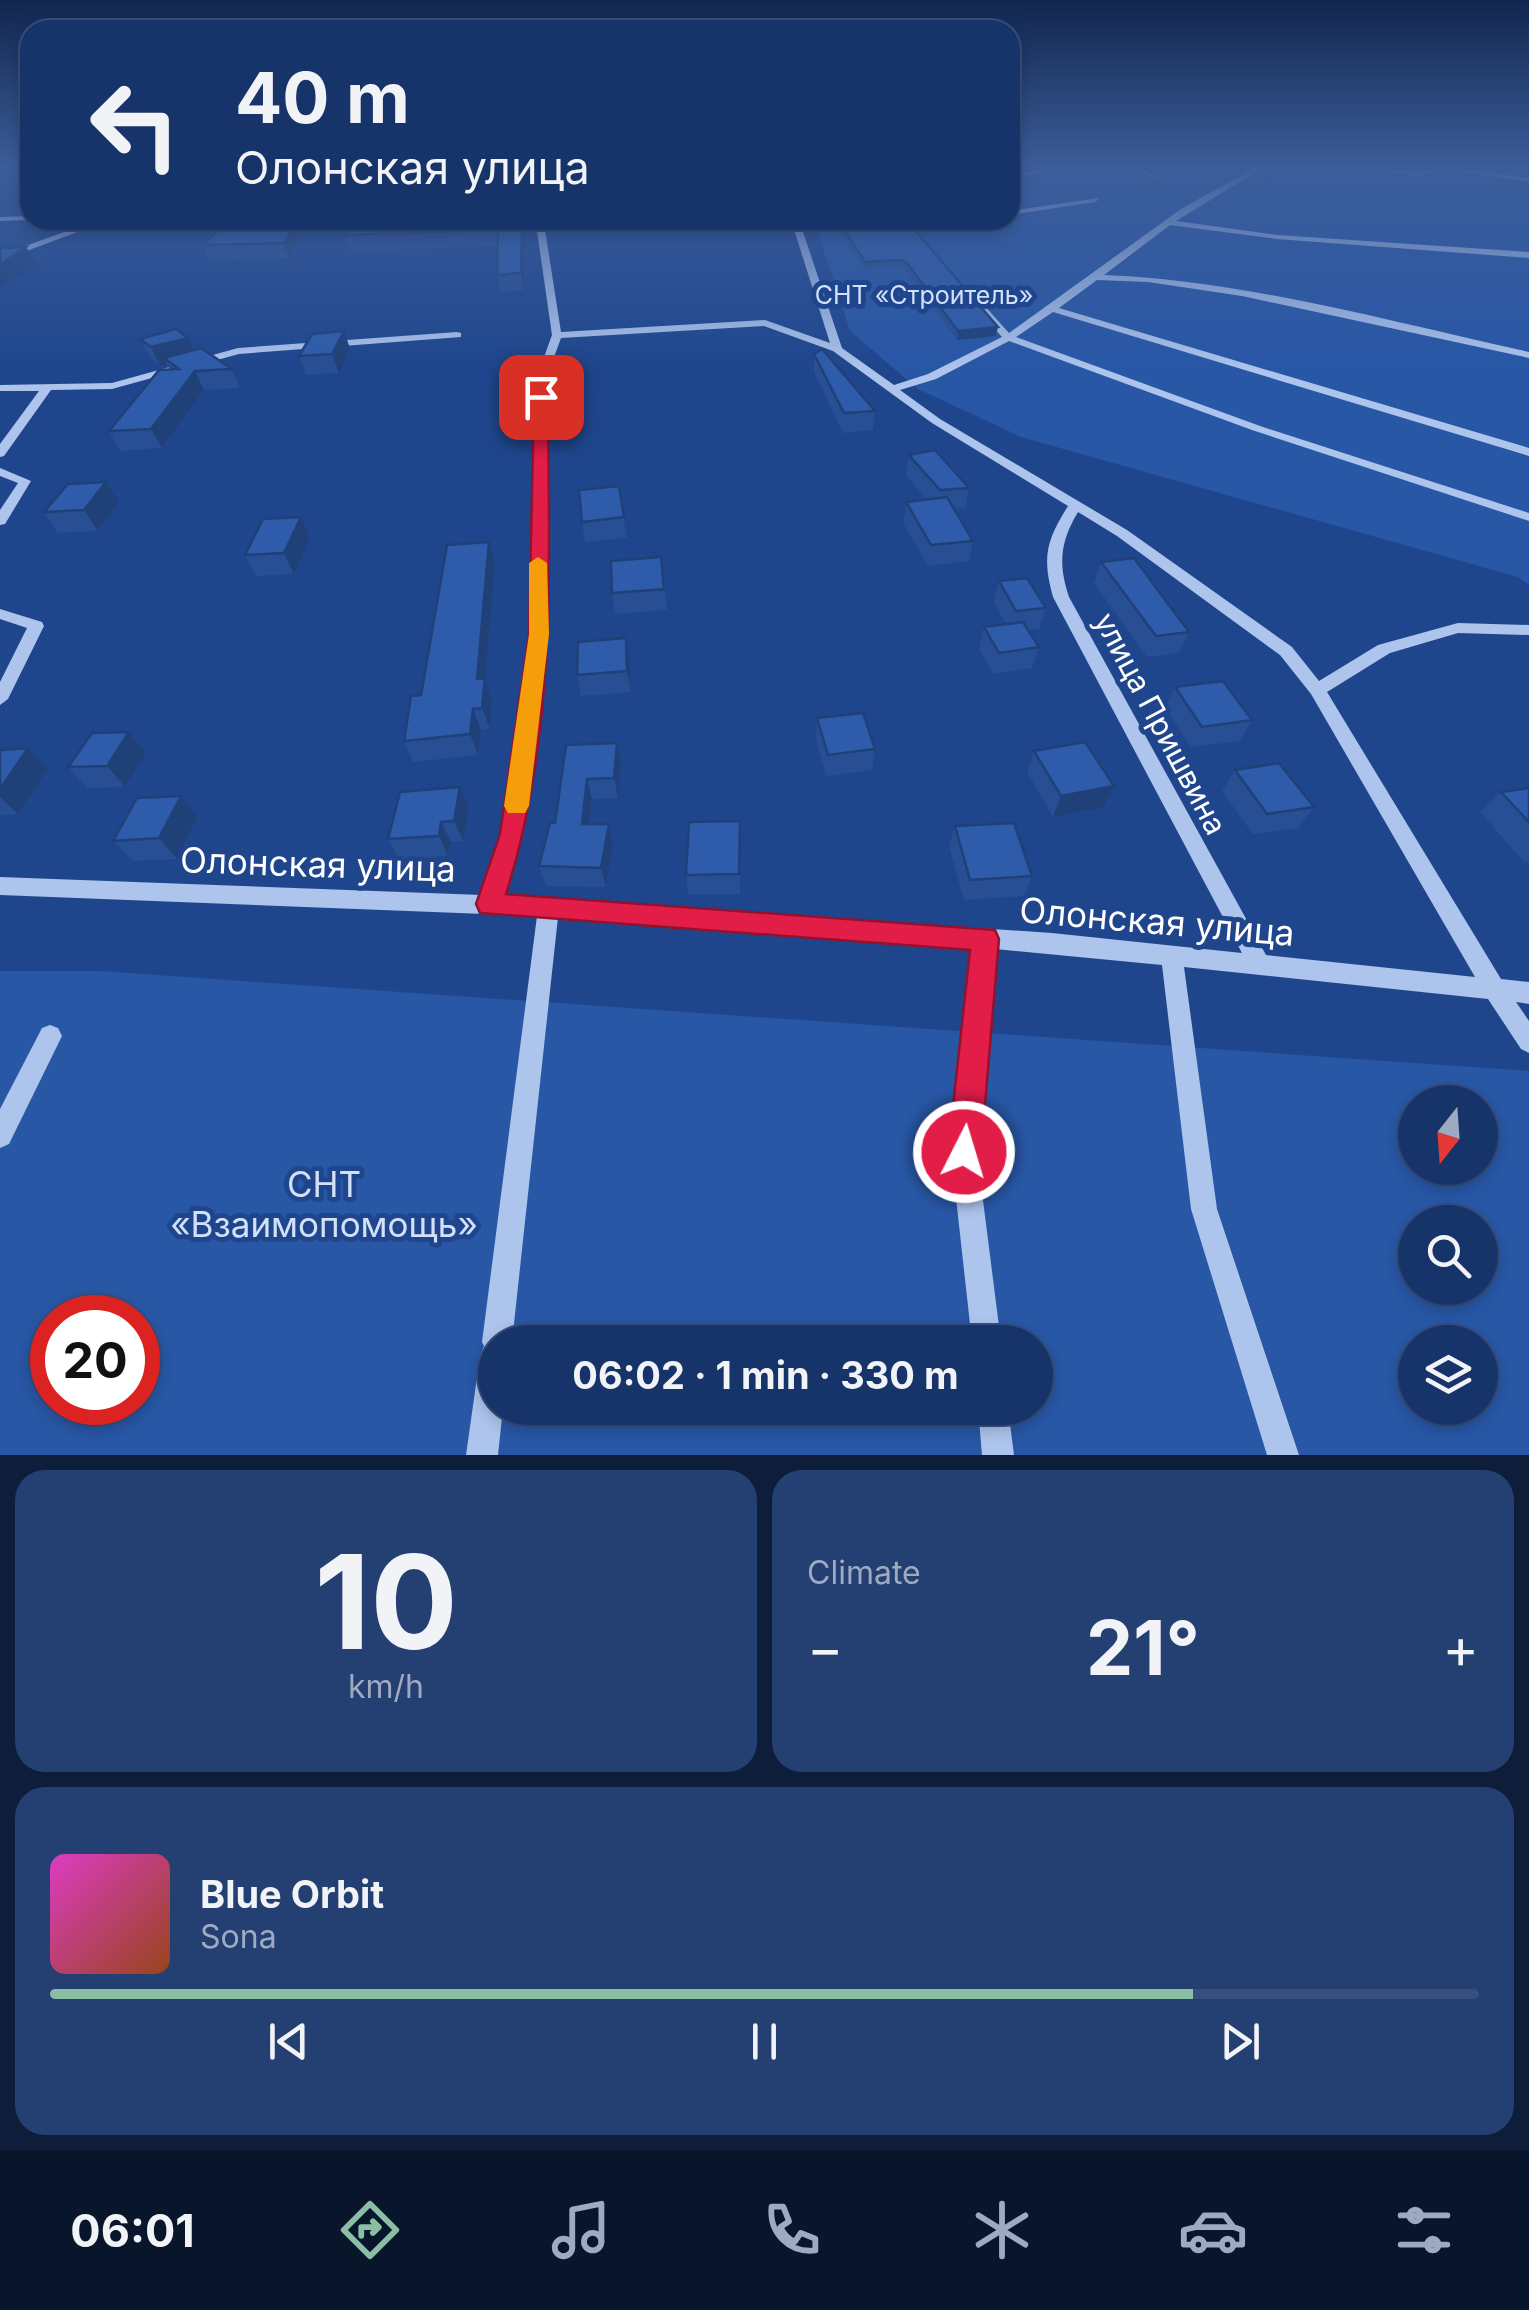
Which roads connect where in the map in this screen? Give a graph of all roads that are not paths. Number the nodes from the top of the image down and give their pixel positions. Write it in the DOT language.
graph roads {
  1 [pos="67,234"];
  2 [pos="542,234"];
  3 [pos="799,234"];
  4 [pos="915,234"];
  5 [pos="1154,234"];
  6 [pos="1261,234"];
  7 [pos="920,240"];
  8 [pos="1529,255"];
  9 [pos="0,258"];
  10 [pos="1098,277"];
  11 [pos="958,281"];
  12 [pos="1048,308"];
  13 [pos="557,335"];
  14 [pos="457,336"];
  15 [pos="1007,337"];
  16 [pos="836,350"];
  17 [pos="1529,355"];
  18 [pos="49,386"];
  19 [pos="0,388"];
  20 [pos="892,389"];
  21 [pos="1529,452"];
  22 [pos="0,453"];
  23 [pos="0,472"];
  24 [pos="1075,505"];
  25 [pos="1529,517"];
  26 [pos="0,522"];
  27 [pos="0,614"];
  28 [pos="1529,630"];
  29 [pos="1317,690"];
  30 [pos="0,699"];
  31 [pos="0,886"];
  32 [pos="490,904"];
  33 [pos="549,908"];
  34 [pos="985,939"];
  35 [pos="1172,956"];
  36 [pos="1260,964"];
  37 [pos="1494,989"];
  38 [pos="1529,993"];
  39 [pos="50,1036"];
  40 [pos="1529,1041"];
  41 [pos="0,1134"];
  42 [pos="499,1325"];
  43 [pos="984,1325"];
  44 [pos="486,1425"];
  45 [pos="995,1425"];
  46 [pos="482,1455"];
  47 [pos="998,1455"];
  48 [pos="1283,1455"];
  1 -- 9 [label="street"];
  2 -- 13 [label="street"];
  3 -- 16 [label="street"];
  4 -- 7 [label="street"];
  5 -- 10 [label="street"];
  6 -- 8 [label="street"];
  10 -- 12 [label="street"];
  10 -- 17 [label="street"];
  11 -- 15 [label="street"];
  12 -- 15 [label="street"];
  12 -- 21 [label="street"];
  13 -- 16 [label="street"];
  13 -- 32 [label="street"];
  14 -- 18 [label="street"];
  15 -- 20 [label="street"];
  15 -- 25 [label="street"];
  16 -- 20 [label="street"];
  18 -- 19 [label="street"];
  18 -- 22 [label="street"];
  20 -- 24 [label="street"];
  23 -- 26 [label="street"];
  24 -- 29 [label="street"];
  24 -- 36 [label="street, улица Пришвина"];
  27 -- 30 [label="street"];
  28 -- 29 [label="street"];
  29 -- 37 [label="street"];
  31 -- 32 [label="street, Олонская улица"];
  32 -- 33 [label="street, Олонская улица"];
  33 -- 34 [label="street, Олонская улица"];
  33 -- 42 [label="street"];
  34 -- 35 [label="street, Олонская улица"];
  34 -- 43 [label="street"];
  35 -- 36 [label="street, Олонская улица"];
  35 -- 48 [label="street"];
  36 -- 37 [label="street, Олонская улица"];
  37 -- 38 [label="street, Олонская улица"];
  37 -- 40 [label="street"];
  39 -- 41 [label="street"];
  44 -- 46 [label="street"];
  45 -- 47 [label="street"];
}
